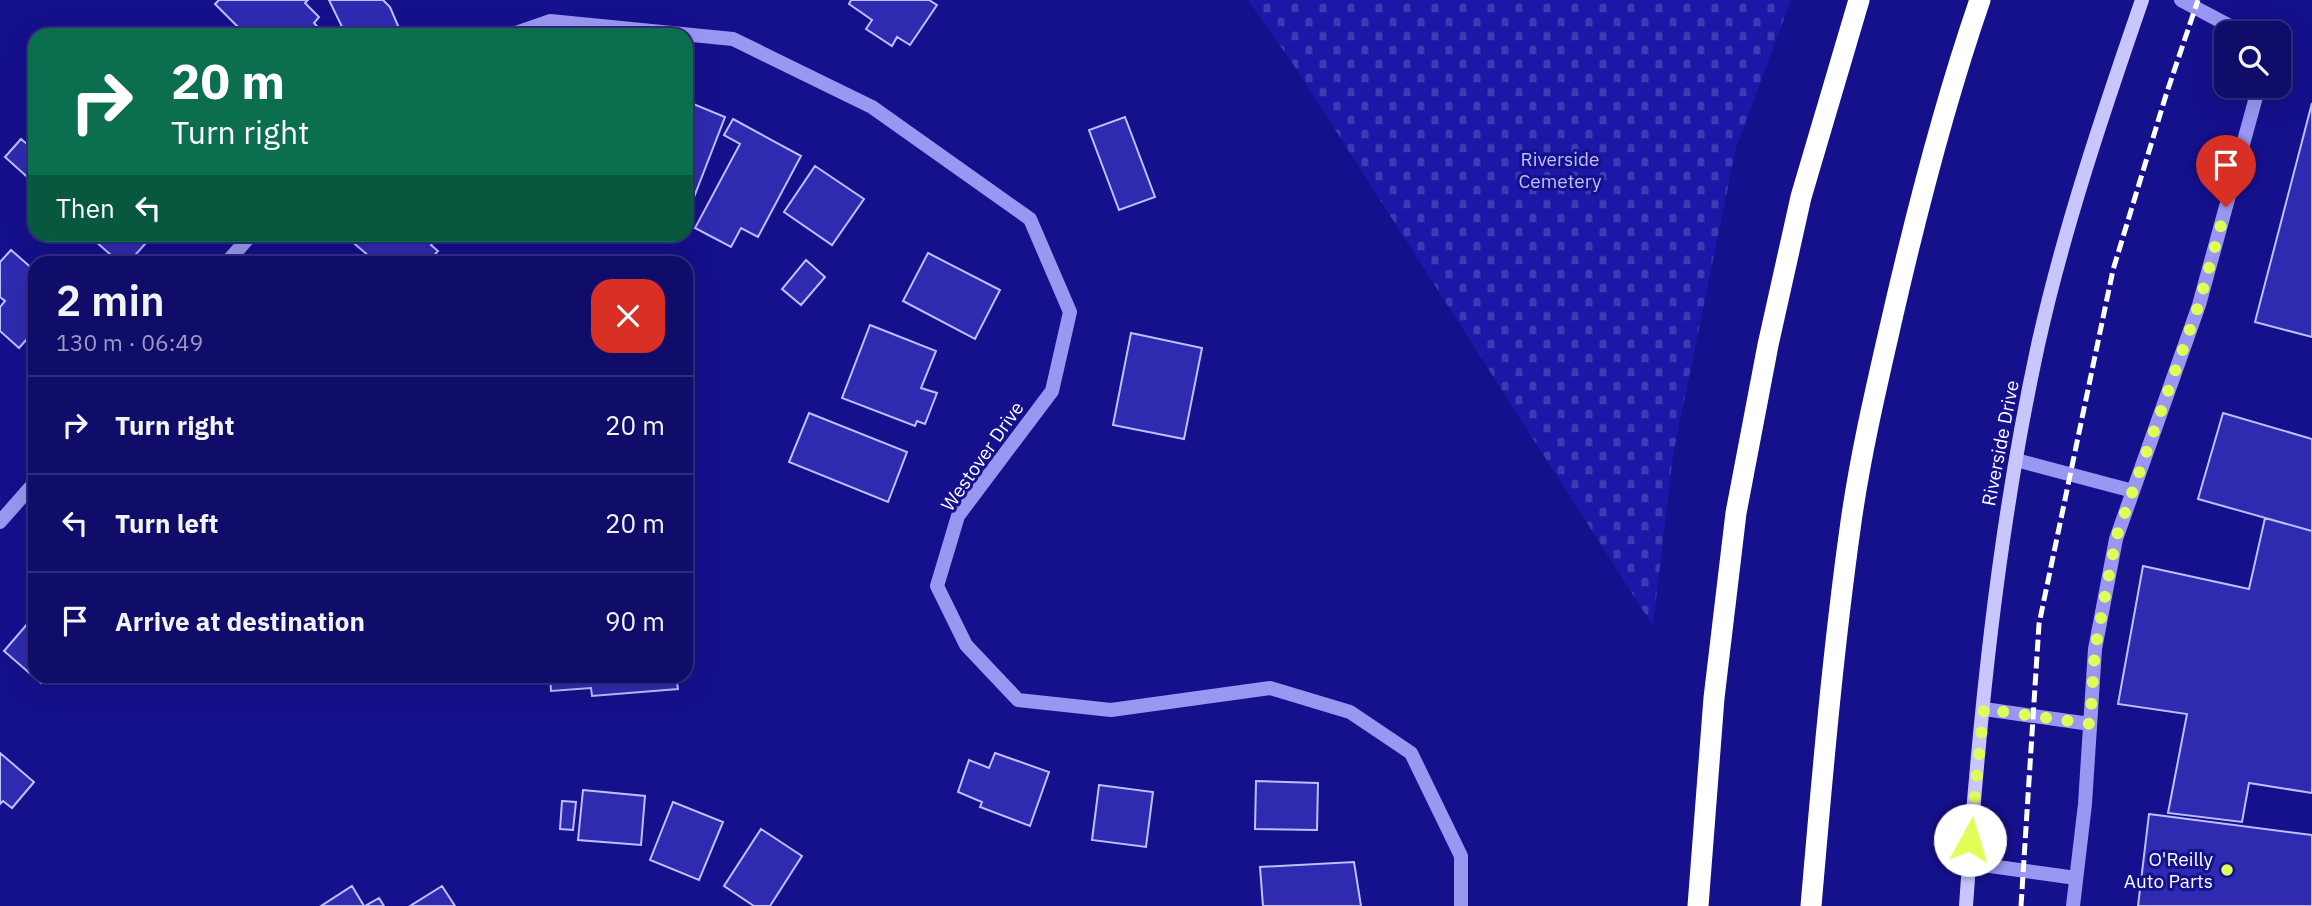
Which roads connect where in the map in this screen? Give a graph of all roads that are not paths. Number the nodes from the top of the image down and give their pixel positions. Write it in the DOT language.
graph roads {
  1 [pos="1859,0"];
  2 [pos="1980,0"];
  3 [pos="2142,0"];
  4 [pos="2181,0"];
  5 [pos="2220,21"];
  6 [pos="530,28"];
  7 [pos="621,28"];
  8 [pos="693,35"];
  9 [pos="2256,98"];
  10 [pos="245,242"];
  11 [pos="232,256"];
  12 [pos="2016,460"];
  13 [pos="28,490"];
  14 [pos="2133,491"];
  15 [pos="0,522"];
  16 [pos="1984,709"];
  17 [pos="2090,724"];
  18 [pos="1969,863"];
  19 [pos="2076,878"];
  20 [pos="1461,906"];
  21 [pos="1698,906"];
  22 [pos="1811,906"];
  23 [pos="1966,906"];
  24 [pos="2073,906"];
  1 -- 21 [label="highway"];
  2 -- 22 [label="highway"];
  3 -- 12 [label="main road, Riverside Drive"];
  4 -- 5 [label="street"];
  6 -- 7 [label="street, Westover Drive"];
  8 -- 20 [label="street, Westover Drive"];
  9 -- 14 [label="street"];
  10 -- 11 [label="street"];
  12 -- 14 [label="street"];
  12 -- 16 [label="main road, Riverside Drive"];
  13 -- 15 [label="street"];
  14 -- 17 [label="street"];
  16 -- 17 [label="street"];
  16 -- 18 [label="main road, Riverside Drive"];
  17 -- 19 [label="street"];
  18 -- 19 [label="street"];
  18 -- 23 [label="main road, Riverside Drive"];
  19 -- 24 [label="street"];
}
